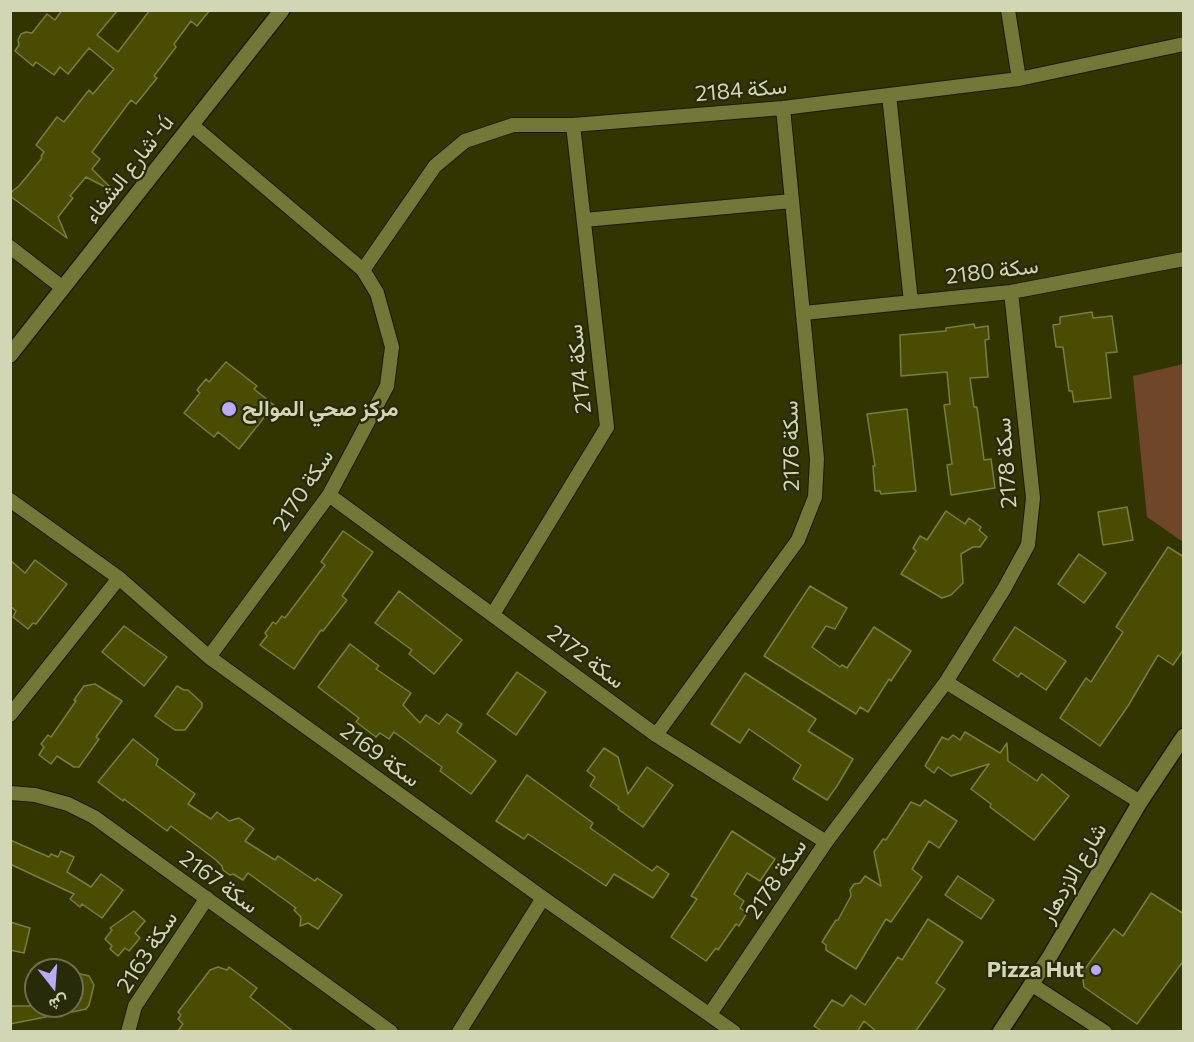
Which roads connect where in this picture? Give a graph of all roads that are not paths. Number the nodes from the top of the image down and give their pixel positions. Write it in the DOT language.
graph roads {
  1 [pos="282,10"];
  2 [pos="1008,10"];
  3 [pos="1184,44"];
  4 [pos="1019,79"];
  5 [pos="889,95"];
  6 [pos="783,108"];
  7 [pos="192,125"];
  8 [pos="573,125"];
  9 [pos="792,201"];
  10 [pos="584,220"];
  11 [pos="10,246"];
  12 [pos="1184,259"];
  13 [pos="363,270"];
  14 [pos="63,288"];
  15 [pos="1011,292"];
  16 [pos="911,302"];
  17 [pos="804,313"];
  18 [pos="10,355"];
  19 [pos="329,495"];
  20 [pos="10,500"];
  21 [pos="119,578"];
  22 [pos="493,614"];
  23 [pos="208,657"];
  24 [pos="945,682"];
  25 [pos="10,715"];
  26 [pos="656,735"];
  27 [pos="1184,736"];
  28 [pos="10,793"];
  29 [pos="1140,802"];
  30 [pos="826,842"];
  31 [pos="207,898"];
  32 [pos="543,898"];
  33 [pos="1031,984"];
  34 [pos="710,1014"];
  35 [pos="128,1032"];
  36 [pos="391,1032"];
  37 [pos="459,1032"];
  38 [pos="734,1032"];
  39 [pos="1000,1032"];
  40 [pos="1105,1032"];
  1 -- 7 [label="street, شارع الشفاء'-ú"];
  2 -- 4 [label="street"];
  3 -- 4 [label="street, سكة 2184"];
  4 -- 5 [label="street, سكة 2184"];
  5 -- 6 [label="street, سكة 2184"];
  5 -- 16 [label="street"];
  6 -- 8 [label="street, سكة 2184"];
  6 -- 9 [label="street, سكة 2176"];
  7 -- 13 [label="street, سكة 2170"];
  7 -- 14 [label="street, شارع الشفاء'-ú"];
  8 -- 10 [label="street, سكة 2174"];
  8 -- 13 [label="street, سكة 2184"];
  9 -- 10 [label="street"];
  9 -- 17 [label="street, سكة 2176"];
  10 -- 22 [label="street, سكة 2174"];
  11 -- 14 [label="street"];
  12 -- 15 [label="street, سكة 2180"];
  13 -- 19 [label="street, سكة 2170"];
  14 -- 18 [label="street, شارع الشفاء'-ú"];
  15 -- 16 [label="street, سكة 2180"];
  15 -- 24 [label="street, سكة 2178"];
  16 -- 17 [label="street, سكة 2180"];
  17 -- 26 [label="street, سكة 2176"];
  19 -- 22 [label="street, سكة 2172"];
  19 -- 23 [label="street, سكة 2170"];
  20 -- 21 [label="street, سكة 2169"];
  21 -- 23 [label="street, سكة 2169"];
  21 -- 25 [label="street"];
  22 -- 26 [label="street, سكة 2172"];
  23 -- 32 [label="street, سكة 2169"];
  24 -- 29 [label="street"];
  24 -- 30 [label="street, سكة 2178"];
  26 -- 30 [label="street, سكة 2172"];
  27 -- 29 [label="street, شارع الازدهار"];
  28 -- 31 [label="street, سكة 2167"];
  29 -- 33 [label="street, شارع الازدهار"];
  30 -- 34 [label="street, سكة 2178"];
  31 -- 35 [label="street, سكة 2163"];
  31 -- 36 [label="street, سكة 2167"];
  32 -- 34 [label="street, سكة 2169"];
  32 -- 37 [label="street"];
  33 -- 39 [label="street, شارع الازدهار"];
  33 -- 40 [label="street"];
  34 -- 38 [label="street, سكة 2169"];
}
